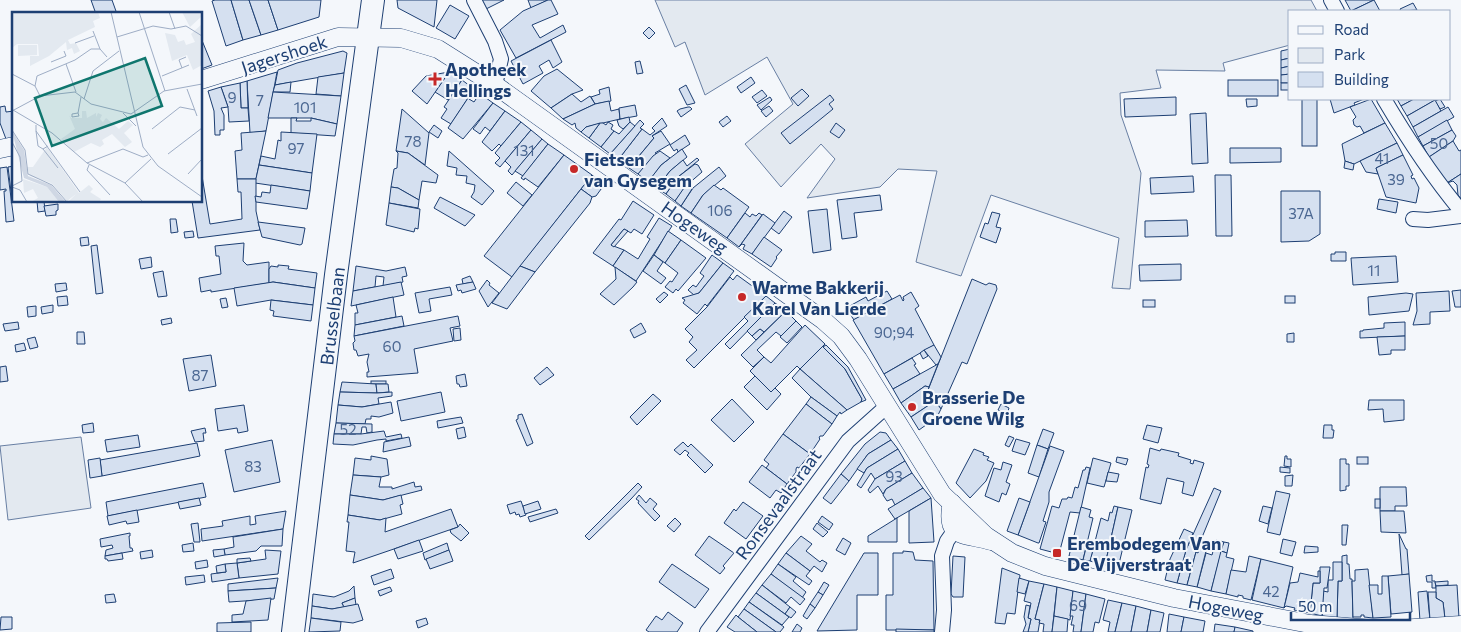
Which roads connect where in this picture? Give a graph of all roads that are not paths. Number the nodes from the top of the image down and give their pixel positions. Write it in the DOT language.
graph roads {
  1 [pos="373,0"];
  2 [pos="474,0"];
  3 [pos="368,36"];
  4 [pos="202,80"];
  5 [pos="495,85"];
  6 [pos="1385,100"];
  7 [pos="1461,211"];
  8 [pos="1461,216"];
  9 [pos="1413,219"];
  10 [pos="887,406"];
  11 [pos="952,503"];
  12 [pos="954,531"];
  13 [pos="998,544"];
  14 [pos="1461,625"];
  15 [pos="1384,631"];
  16 [pos="293,632"];
  17 [pos="707,632"];
  18 [pos="942,632"];
  1 -- 3 [label="main road, Brusselbaan"];
  2 -- 5 [label="street"];
  3 -- 4 [label="street, Jagershoek"];
  3 -- 5 [label="street, Hogeweg"];
  3 -- 16 [label="main road, Brusselbaan"];
  5 -- 10 [label="street, Hogeweg"];
  6 -- 7 [label="street"];
  8 -- 9 [label="street"];
  10 -- 11 [label="street, Hogeweg"];
  10 -- 17 [label="street, Ronsevaalstraat"];
  11 -- 12 [label="street"];
  11 -- 13 [label="street, Hogeweg"];
  12 -- 13 [label="street, Hogeweg"];
  12 -- 18 [label="street"];
  13 -- 15 [label="street, Hogeweg"];
  14 -- 15 [label="street, Hogeweg"];
}
